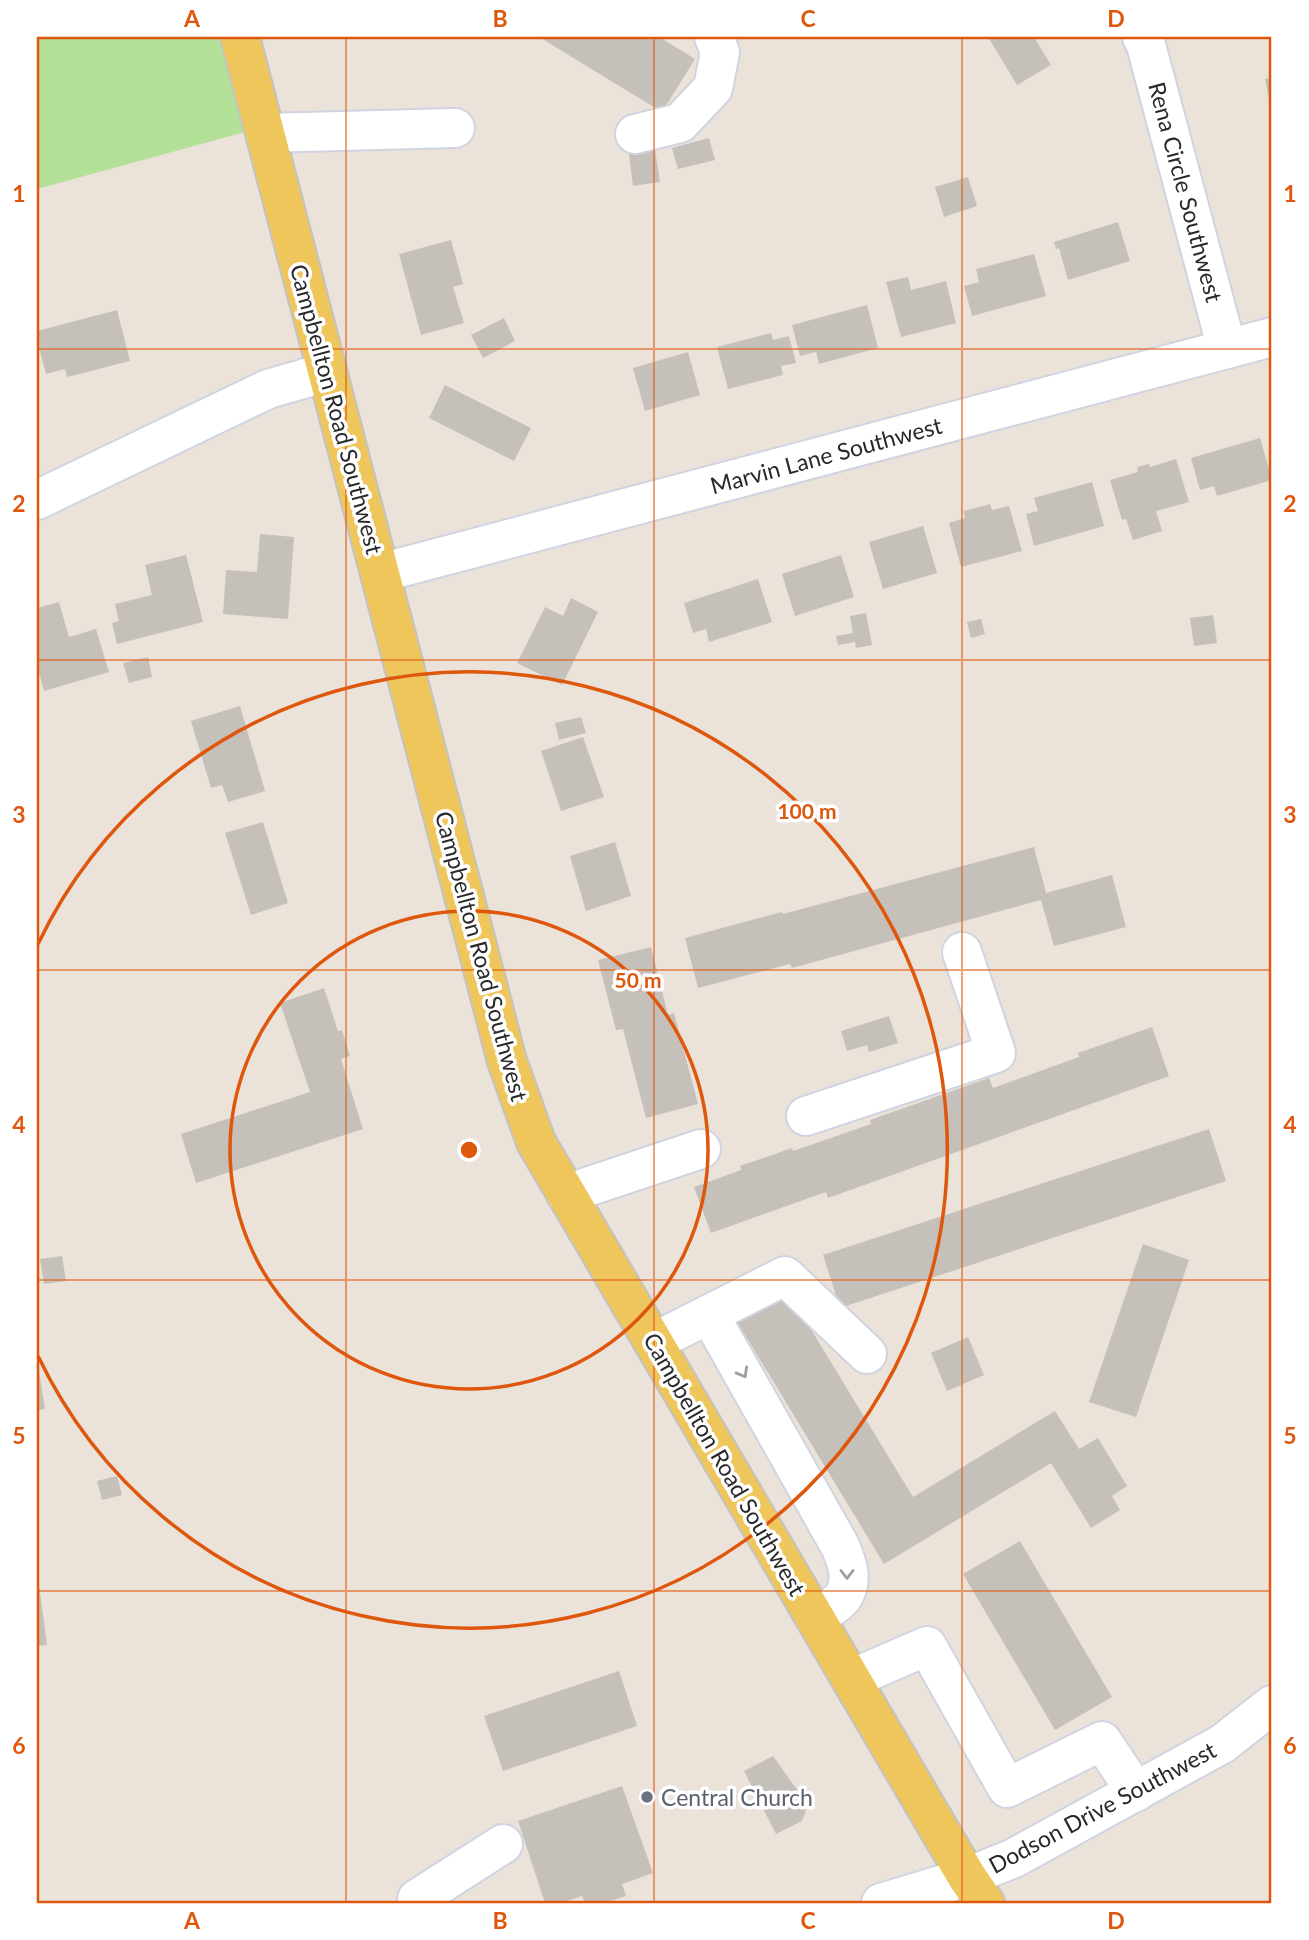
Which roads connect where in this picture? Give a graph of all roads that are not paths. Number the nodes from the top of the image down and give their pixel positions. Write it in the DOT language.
graph roads {
  1 [pos="240,37"];
  2 [pos="714,37"];
  3 [pos="1142,37"];
  4 [pos="455,128"];
  5 [pos="265,133"];
  6 [pos="635,134"];
  7 [pos="1272,337"];
  8 [pos="1227,349"];
  9 [pos="327,372"];
  10 [pos="37,500"];
  11 [pos="380,573"];
  12 [pos="962,952"];
  13 [pos="806,1116"];
  14 [pos="701,1149"];
  15 [pos="566,1194"];
  16 [pos="709,1314"];
  17 [pos="654,1342"];
  18 [pos="867,1354"];
  19 [pos="815,1618"];
  20 [pos="851,1679"];
  21 [pos="1272,1705"];
  22 [pos="1136,1792"];
  23 [pos="503,1844"];
  24 [pos="976,1890"];
  25 [pos="417,1899"];
  26 [pos="881,1903"];
  1 -- 5 [label="main road, Campbellton Road Southwest"];
  2 -- 6 [label="street"];
  3 -- 8 [label="street, Rena Circle Southwest"];
  4 -- 5 [label="street"];
  5 -- 9 [label="main road, Campbellton Road Southwest"];
  7 -- 8 [label="street, Marvin Lane Southwest"];
  8 -- 11 [label="street, Marvin Lane Southwest"];
  9 -- 10 [label="street"];
  9 -- 11 [label="main road, Campbellton Road Southwest"];
  11 -- 15 [label="main road, Campbellton Road Southwest"];
  12 -- 13 [label="street"];
  14 -- 15 [label="street"];
  15 -- 17 [label="main road, Campbellton Road Southwest"];
  16 -- 17 [label="street"];
  16 -- 18 [label="street"];
  16 -- 19 [label="street, one-way"];
  17 -- 19 [label="main road, Campbellton Road Southwest"];
  19 -- 20 [label="main road, Campbellton Road Southwest"];
  20 -- 22 [label="street"];
  20 -- 24 [label="main road, Campbellton Road Southwest"];
  21 -- 22 [label="street, Dodson Drive Southwest"];
  22 -- 24 [label="street, Dodson Drive Southwest"];
  23 -- 25 [label="street"];
  24 -- 26 [label="street, Dodson Drive Southwest"];
}
